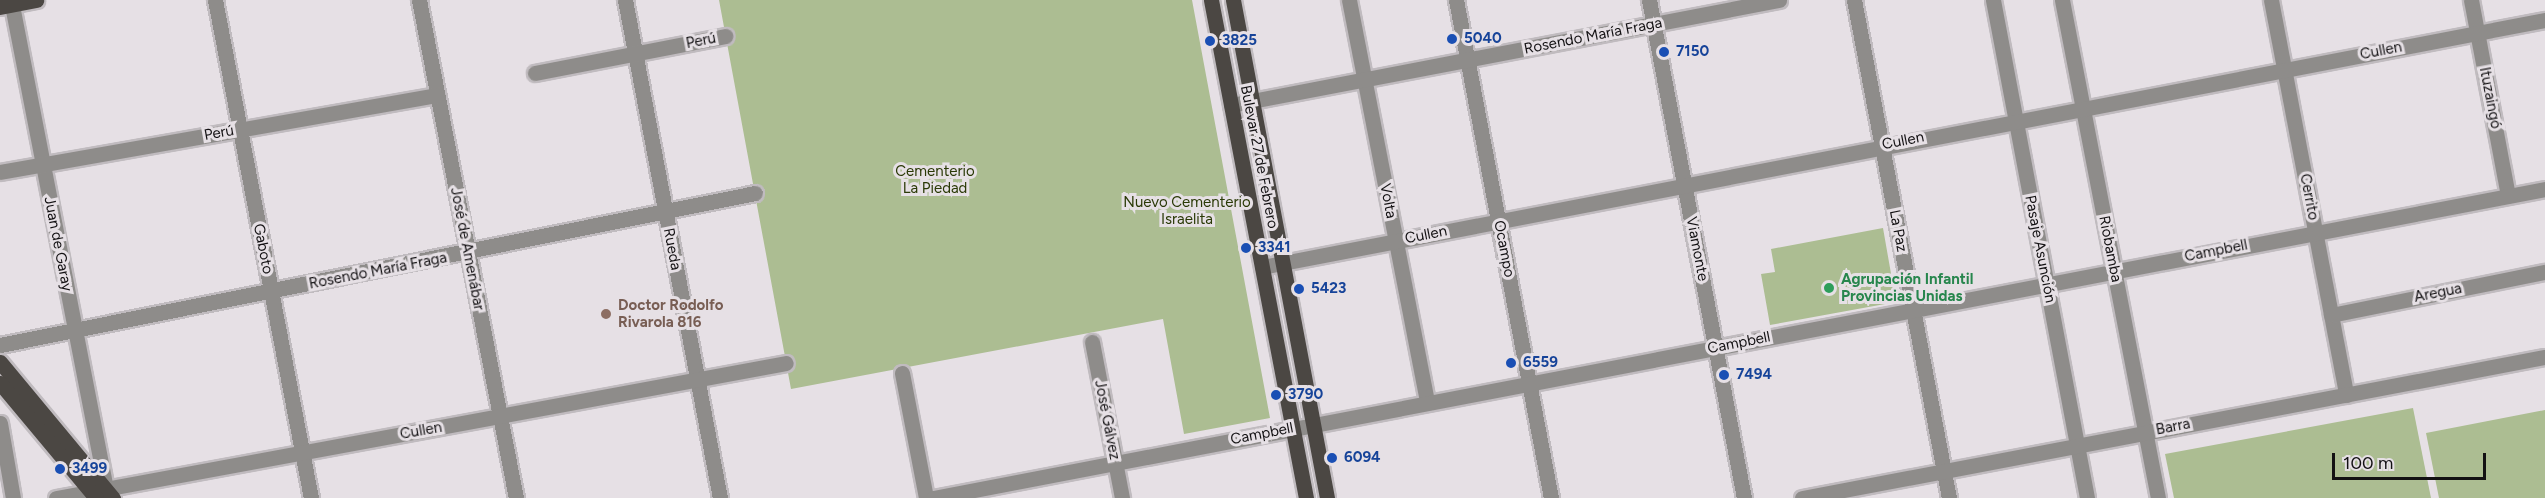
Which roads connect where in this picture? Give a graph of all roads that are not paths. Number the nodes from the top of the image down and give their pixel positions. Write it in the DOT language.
graph roads {
  1 [pos="36,0"];
  2 [pos="215,0"];
  3 [pos="419,0"];
  4 [pos="625,0"];
  5 [pos="1211,0"];
  6 [pos="1233,0"];
  7 [pos="1348,0"];
  8 [pos="1456,0"];
  9 [pos="1649,0"];
  10 [pos="1779,0"];
  11 [pos="1854,0"];
  12 [pos="1993,0"];
  13 [pos="2062,0"];
  14 [pos="2271,0"];
  15 [pos="2471,0"];
  16 [pos="7,4"];
  17 [pos="2545,20"];
  18 [pos="1654,24"];
  19 [pos="2477,33"];
  20 [pos="725,36"];
  21 [pos="635,54"];
  22 [pos="1468,60"];
  23 [pos="2284,69"];
  24 [pos="535,73"];
  25 [pos="1364,80"];
  26 [pos="438,95"];
  27 [pos="1252,101"];
  28 [pos="1231,105"];
  29 [pos="2083,107"];
  30 [pos="2015,120"];
  31 [pos="240,130"];
  32 [pos="1881,145"];
  33 [pos="43,164"];
  34 [pos="0,172"];
  35 [pos="1684,184"];
  36 [pos="2545,189"];
  37 [pos="755,193"];
  38 [pos="2508,196"];
  39 [pos="665,212"];
  40 [pos="1498,220"];
  41 [pos="2316,233"];
  42 [pos="1395,241"];
  43 [pos="468,254"];
  44 [pos="1283,263"];
  45 [pos="1262,267"];
  46 [pos="2115,271"];
  47 [pos="2545,272"];
  48 [pos="2046,284"];
  49 [pos="271,292"];
  50 [pos="1912,309"];
  51 [pos="2331,315"];
  52 [pos="75,330"];
  53 [pos="1092,342"];
  54 [pos="0,345"];
  55 [pos="1715,347"];
  56 [pos="2545,357"];
  57 [pos="0,362"];
  58 [pos="786,363"];
  59 [pos="902,373"];
  60 [pos="698,381"];
  61 [pos="0,383"];
  62 [pos="1529,383"];
  63 [pos="2346,394"];
  64 [pos="1427,402"];
  65 [pos="500,417"];
  66 [pos="0,423"];
  67 [pos="1314,424"];
  68 [pos="1293,428"];
  69 [pos="2145,433"];
  70 [pos="2077,446"];
  71 [pos="302,453"];
  72 [pos="1115,463"];
  73 [pos="1944,471"];
  74 [pos="101,494"];
  75 [pos="13,498"];
  76 [pos="56,498"];
  77 [pos="311,498"];
  78 [pos="516,498"];
  79 [pos="720,498"];
  80 [pos="926,498"];
  81 [pos="933,498"];
  82 [pos="1122,498"];
  83 [pos="1306,498"];
  84 [pos="1327,498"];
  85 [pos="1551,498"];
  86 [pos="1744,498"];
  87 [pos="1802,498"];
  88 [pos="1949,498"];
  89 [pos="2087,498"];
  90 [pos="2158,498"];
  1 -- 16 [label="main road"];
  2 -- 31 [label="street, Gaboto"];
  3 -- 26 [label="street, José de Amenábar"];
  4 -- 21 [label="street, Rueda"];
  5 -- 28 [label="main road, Bulevar 27 de Febrero"];
  6 -- 27 [label="main road, Bulevar 27 de Febrero"];
  7 -- 25 [label="street, Volta"];
  8 -- 22 [label="street, Ocampo"];
  9 -- 18 [label="street, Viamonte"];
  10 -- 18 [label="street, Rosendo María Fraga"];
  11 -- 32 [label="street, La Paz"];
  12 -- 30 [label="street, Pasaje Asunción"];
  13 -- 29 [label="street, Riobamba"];
  14 -- 23 [label="street, Cerrito"];
  15 -- 19 [label="street, Ituzaingó"];
  16 -- 33 [label="street, Juan de Garay"];
  17 -- 19 [label="street, Cullen"];
  18 -- 22 [label="street, Rosendo María Fraga"];
  18 -- 35 [label="street, Viamonte"];
  19 -- 23 [label="street, Cullen"];
  19 -- 38 [label="street, Ituzaingó"];
  20 -- 21 [label="street, Perú"];
  21 -- 24 [label="street, Perú"];
  21 -- 39 [label="street, Rueda"];
  22 -- 25 [label="street, Rosendo María Fraga"];
  22 -- 40 [label="street, Ocampo"];
  23 -- 29 [label="street, Cullen"];
  23 -- 41 [label="street, Cerrito"];
  25 -- 27 [label="street, Rosendo María Fraga"];
  25 -- 42 [label="street, Volta"];
  26 -- 31 [label="street, Perú"];
  26 -- 43 [label="street, José de Amenábar"];
  27 -- 28 [label="street, Rosendo María Fraga"];
  27 -- 44 [label="main road, Bulevar 27 de Febrero"];
  28 -- 45 [label="main road, Bulevar 27 de Febrero"];
  29 -- 30 [label="street, Cullen"];
  29 -- 46 [label="street, Riobamba"];
  30 -- 32 [label="street, Cullen"];
  30 -- 48 [label="street, Pasaje Asunción"];
  31 -- 33 [label="street, Perú"];
  31 -- 49 [label="street, Gaboto"];
  32 -- 35 [label="street, Cullen"];
  32 -- 50 [label="street, La Paz"];
  33 -- 34 [label="street, Perú"];
  33 -- 52 [label="street, Juan de Garay"];
  35 -- 40 [label="street, Cullen"];
  35 -- 55 [label="street, Viamonte"];
  36 -- 38 [label="street, Campbell"];
  37 -- 39 [label="street, Rosendo María Fraga"];
  38 -- 41 [label="street, Campbell"];
  39 -- 43 [label="street, Rosendo María Fraga"];
  39 -- 60 [label="street, Rueda"];
  40 -- 42 [label="street, Cullen"];
  40 -- 62 [label="street, Ocampo"];
  41 -- 46 [label="street, Campbell"];
  41 -- 51 [label="street, Cerrito"];
  42 -- 44 [label="street, Cullen"];
  42 -- 64 [label="street, Volta"];
  43 -- 49 [label="street, Rosendo María Fraga"];
  43 -- 65 [label="street, José de Amenábar"];
  44 -- 45 [label="street, Cullen"];
  44 -- 67 [label="main road, Bulevar 27 de Febrero"];
  45 -- 68 [label="main road, Bulevar 27 de Febrero"];
  46 -- 48 [label="street, Campbell"];
  46 -- 69 [label="street, Riobamba"];
  47 -- 51 [label="street, Aregua"];
  48 -- 50 [label="street, Campbell"];
  48 -- 70 [label="street, Pasaje Asunción"];
  49 -- 52 [label="street, Rosendo María Fraga"];
  49 -- 71 [label="street, Gaboto"];
  50 -- 55 [label="street, Campbell"];
  50 -- 73 [label="street, La Paz"];
  51 -- 63 [label="street, Cerrito"];
  52 -- 54 [label="street, Rosendo María Fraga"];
  52 -- 74 [label="street, Juan de Garay"];
  53 -- 72 [label="street, José Gálvez"];
  55 -- 62 [label="street, Campbell"];
  55 -- 86 [label="street, Viamonte"];
  56 -- 63 [label="street, Barra"];
  57 -- 74 [label="main road"];
  58 -- 60 [label="street, Cullen"];
  59 -- 80 [label="street"];
  60 -- 65 [label="street, Cullen"];
  60 -- 79 [label="street, Rueda"];
  61 -- 74 [label="main road"];
  62 -- 64 [label="street, Campbell"];
  62 -- 85 [label="street, Ocampo"];
  63 -- 69 [label="street, Barra"];
  64 -- 67 [label="street, Campbell"];
  65 -- 71 [label="street, Cullen"];
  65 -- 78 [label="street, José de Amenábar"];
  66 -- 75 [label="street"];
  67 -- 68 [label="street, Campbell"];
  67 -- 84 [label="main road, Bulevar 27 de Febrero"];
  68 -- 72 [label="street, Campbell"];
  68 -- 83 [label="main road, Bulevar 27 de Febrero"];
  69 -- 70 [label="street, Barra"];
  69 -- 90 [label="street, Riobamba"];
  70 -- 73 [label="street, Barra"];
  70 -- 89 [label="street, Pasaje Asunción"];
  71 -- 74 [label="street, Cullen"];
  71 -- 77 [label="street, Gaboto"];
  72 -- 81 [label="street, Campbell"];
  72 -- 82 [label="street, José Gálvez"];
  73 -- 87 [label="street, Barra"];
  73 -- 88 [label="street, La Paz"];
  74 -- 76 [label="street, Cullen"];
}
